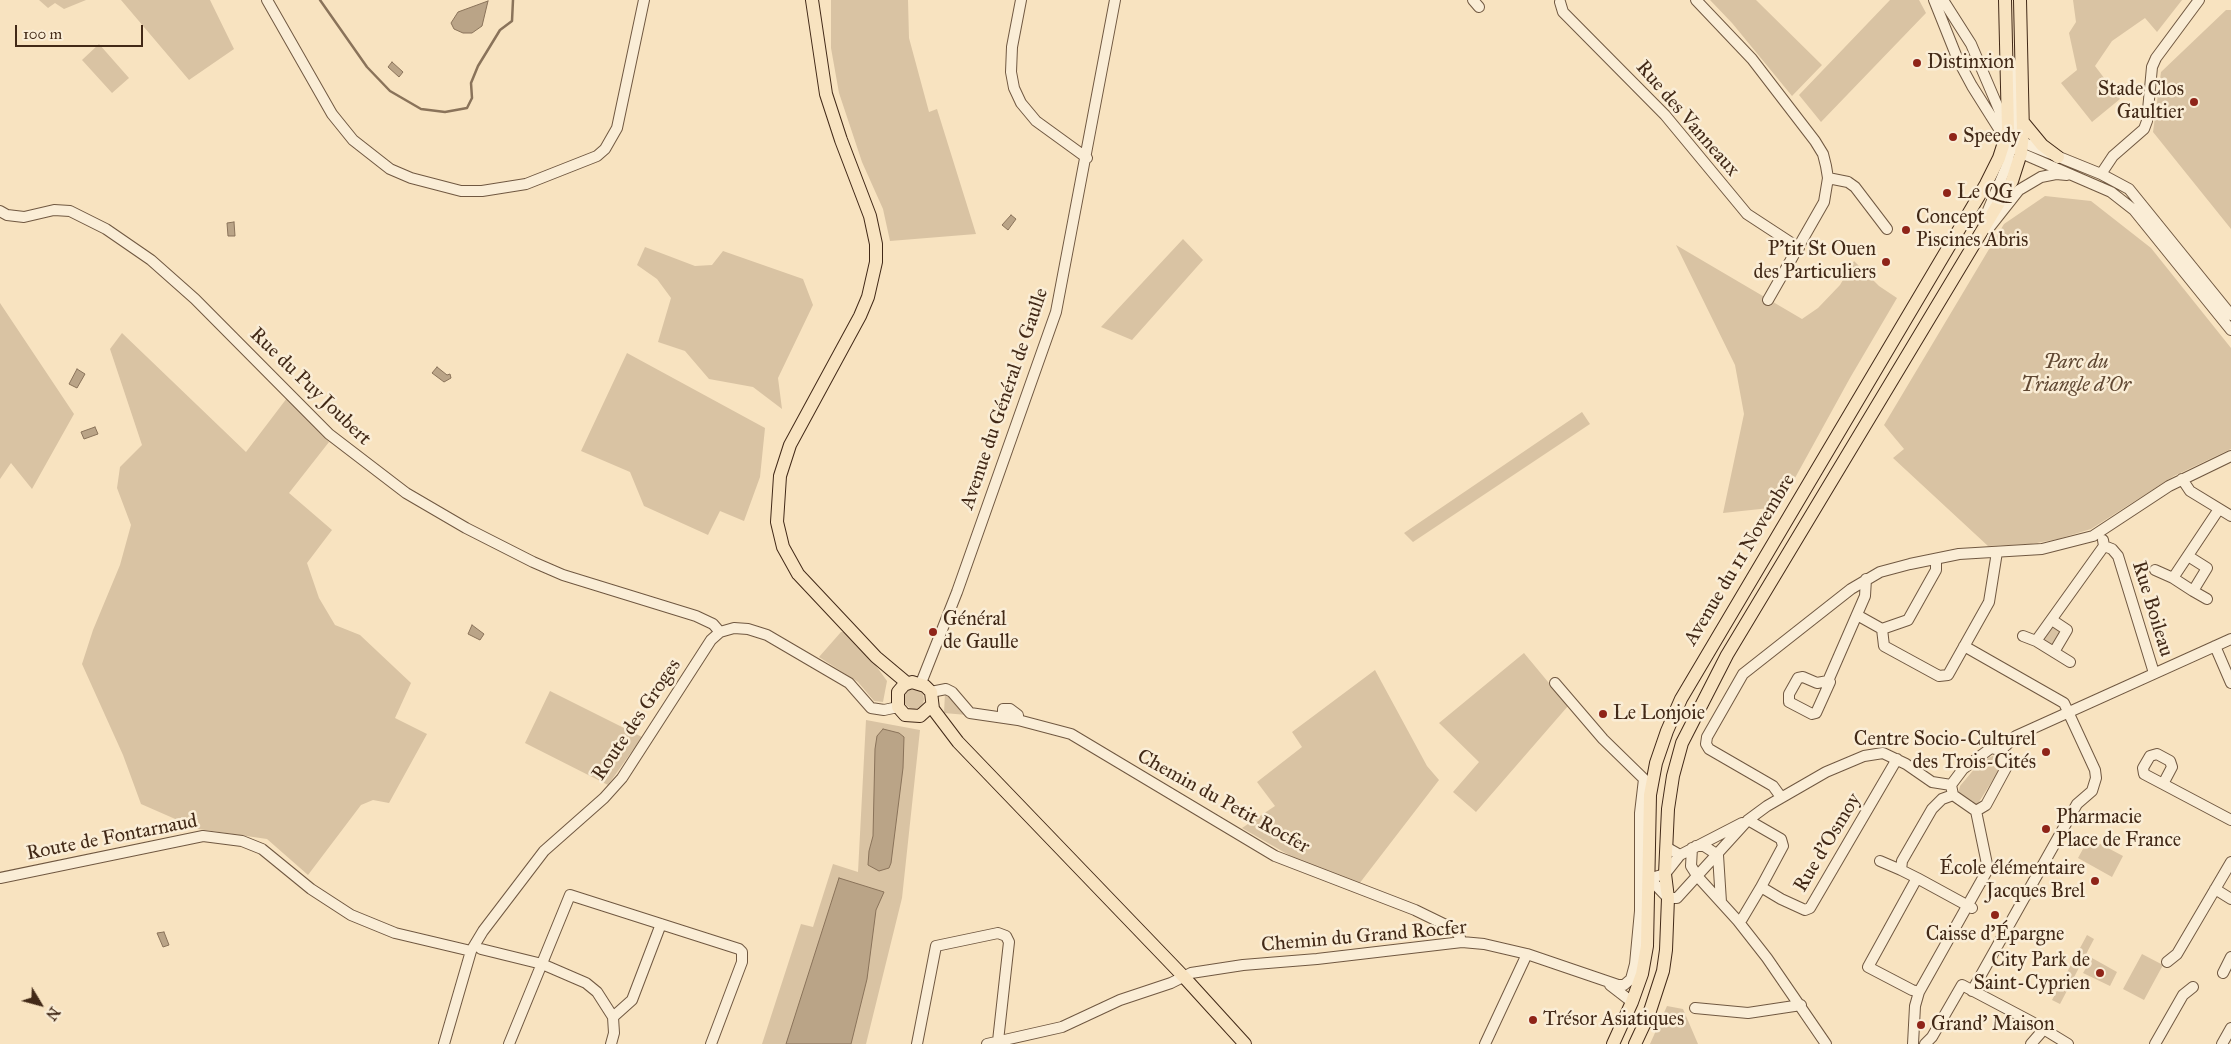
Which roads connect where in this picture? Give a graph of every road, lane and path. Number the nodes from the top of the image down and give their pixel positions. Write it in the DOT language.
graph roads {
  1 [pos="267,0"];
  2 [pos="644,0"];
  3 [pos="812,0"];
  4 [pos="818,0"];
  5 [pos="1021,0"];
  6 [pos="1115,0"];
  7 [pos="1696,0"];
  8 [pos="1934,0"];
  9 [pos="1942,0"];
  10 [pos="2005,0"];
  11 [pos="2020,0"];
  12 [pos="2200,0"];
  13 [pos="1557,1"];
  14 [pos="816,31"];
  15 [pos="2016,138"];
  16 [pos="2058,156"];
  17 [pos="1086,158"];
  18 [pos="2101,174"];
  19 [pos="2070,175"];
  20 [pos="1828,178"];
  21 [pos="0,211"];
  22 [pos="1886,229"];
  23 [pos="1799,248"];
  24 [pos="1968,255"];
  25 [pos="1768,300"];
  26 [pos="2231,315"];
  27 [pos="2231,330"];
  28 [pos="2231,456"];
  29 [pos="2182,479"];
  30 [pos="2219,509"];
  31 [pos="2231,516"];
  32 [pos="2101,532"];
  33 [pos="2104,546"];
  34 [pos="1997,552"];
  35 [pos="2188,556"];
  36 [pos="1936,558"];
  37 [pos="2155,570"];
  38 [pos="2173,578"];
  39 [pos="1866,579"];
  40 [pos="2193,591"];
  41 [pos="2206,599"];
  42 [pos="1857,615"];
  43 [pos="2052,620"];
  44 [pos="1882,629"];
  45 [pos="720,632"];
  46 [pos="2023,636"];
  47 [pos="2231,639"];
  48 [pos="2036,642"];
  49 [pos="1964,646"];
  50 [pos="2215,646"];
  51 [pos="2054,652"];
  52 [pos="2070,662"];
  53 [pos="2154,674"];
  54 [pos="1828,681"];
  55 [pos="921,683"];
  56 [pos="1555,683"];
  57 [pos="2231,683"];
  58 [pos="903,687"];
  59 [pos="930,692"];
  60 [pos="931,706"];
  61 [pos="898,707"];
  62 [pos="2068,713"];
  63 [pos="920,716"];
  64 [pos="958,742"];
  65 [pos="2001,750"];
  66 [pos="1897,759"];
  67 [pos="2163,784"];
  68 [pos="1952,790"];
  69 [pos="1781,797"];
  70 [pos="1976,811"];
  71 [pos="1748,820"];
  72 [pos="2231,820"];
  73 [pos="1694,847"];
  74 [pos="1666,848"];
  75 [pos="1680,855"];
  76 [pos="1718,855"];
  77 [pos="1880,860"];
  78 [pos="2231,862"];
  79 [pos="1901,870"];
  80 [pos="1665,874"];
  81 [pos="1698,877"];
  82 [pos="0,878"];
  83 [pos="1917,878"];
  84 [pos="1645,880"];
  85 [pos="1761,887"];
  86 [pos="2215,890"];
  87 [pos="1668,898"];
  88 [pos="2231,899"];
  89 [pos="1721,902"];
  90 [pos="1970,907"];
  91 [pos="1738,921"];
  92 [pos="661,924"];
  93 [pos="1462,942"];
  94 [pos="476,950"];
  95 [pos="1527,954"];
  96 [pos="2231,957"];
  97 [pos="2167,962"];
  98 [pos="542,964"];
  99 [pos="2224,973"];
  100 [pos="1184,977"];
  101 [pos="1604,980"];
  102 [pos="2193,987"];
  103 [pos="1972,990"];
  104 [pos="1919,992"];
  105 [pos="1632,1002"];
  106 [pos="1801,1004"];
  107 [pos="1695,1008"];
  108 [pos="613,1017"];
  109 [pos="2231,1028"];
  110 [pos="2044,1029"];
  111 [pos="1032,1039"];
  112 [pos="998,1041"];
  113 [pos="444,1044"];
  114 [pos="509,1044"];
  115 [pos="611,1044"];
  116 [pos="711,1044"];
  117 [pos="917,1044"];
  118 [pos="987,1044"];
  119 [pos="1245,1044"];
  120 [pos="1484,1044"];
  121 [pos="1613,1044"];
  122 [pos="1635,1044"];
  123 [pos="1826,1044"];
  124 [pos="1913,1044"];
  125 [pos="1925,1044"];
  126 [pos="2031,1044"];
  127 [pos="2068,1044"];
  128 [pos="2155,1044"];
  129 [pos="2222,1044"];
  1 -- 2 [label="street"];
  3 -- 14 [label="main road"];
  4 -- 14 [label="main road"];
  5 -- 17 [label="street"];
  6 -- 17 [label="street, Avenue du Général de Gaulle"];
  7 -- 20 [label="street"];
  8 -- 15 [label="street"];
  9 -- 15 [label="street"];
  10 -- 15 [label="main road"];
  11 -- 15 [label="main road"];
  12 -- 18 [label="street"];
  13 -- 23 [label="street, Rue des Vanneaux"];
  14 -- 58 [label="main road"];
  15 -- 16 [label="street"];
  15 -- 16 [label="main road"];
  15 -- 19 [label="street"];
  15 -- 24 [label="main road, Avenue du 11 Novembre"];
  15 -- 84 [label="main road, Avenue du 11 Novembre"];
  16 -- 18 [label="street"];
  17 -- 55 [label="street, Avenue du Général de Gaulle"];
  18 -- 26 [label="street"];
  19 -- 24 [label="street"];
  19 -- 27 [label="street"];
  20 -- 22 [label="street"];
  20 -- 23 [label="street"];
  21 -- 45 [label="street, Rue du Puy Joubert"];
  23 -- 25 [label="street"];
  24 -- 74 [label="main road, Avenue du 11 Novembre"];
  28 -- 29 [label="street"];
  29 -- 30 [label="street"];
  29 -- 32 [label="street"];
  30 -- 31 [label="street"];
  30 -- 35 [label="street"];
  32 -- 33 [label="street, Rue Boileau"];
  32 -- 34 [label="street"];
  33 -- 43 [label="street"];
  33 -- 53 [label="street, Rue Boileau"];
  34 -- 36 [label="street"];
  34 -- 49 [label="street"];
  35 -- 38 [label="street"];
  35 -- 40 [label="street"];
  36 -- 39 [label="street"];
  36 -- 44 [label="street"];
  37 -- 38 [label="street"];
  38 -- 40 [label="street"];
  39 -- 42 [label="street"];
  39 -- 69 [label="street"];
  40 -- 41 [label="street"];
  42 -- 44 [label="street"];
  42 -- 54 [label="street"];
  43 -- 48 [label="street"];
  43 -- 51 [label="street"];
  44 -- 49 [label="street"];
  45 -- 61 [label="street"];
  45 -- 94 [label="street, Route des Groges"];
  46 -- 48 [label="street"];
  47 -- 50 [label="street"];
  48 -- 51 [label="street"];
  49 -- 62 [label="street"];
  50 -- 53 [label="street"];
  50 -- 57 [label="street"];
  51 -- 52 [label="street"];
  53 -- 62 [label="street"];
  54 -- 54 [label="street"];
  55 -- 58 [label="main road"];
  55 -- 59 [label="main road"];
  56 -- 84 [label="street"];
  58 -- 61 [label="main road"];
  59 -- 60 [label="main road"];
  59 -- 93 [label="street, Chemin du Petit Rocfer"];
  60 -- 63 [label="main road"];
  60 -- 64 [label="main road"];
  61 -- 63 [label="main road"];
  62 -- 65 [label="street"];
  62 -- 103 [label="street"];
  63 -- 64 [label="main road"];
  64 -- 100 [label="main road"];
  65 -- 68 [label="street"];
  65 -- 70 [label="street"];
  66 -- 68 [label="street, Rue d'Osmoy"];
  66 -- 69 [label="street, Rue d'Osmoy"];
  66 -- 85 [label="street, Rue d'Osmoy"];
  67 -- 72 [label="street"];
  68 -- 70 [label="street, Rue d'Osmoy"];
  68 -- 79 [label="street"];
  69 -- 71 [label="street, Rue d'Osmoy"];
  70 -- 90 [label="street"];
  71 -- 73 [label="street, Rue d'Osmoy"];
  71 -- 76 [label="street, Rue d'Osmoy"];
  71 -- 85 [label="street"];
  73 -- 75 [label="street, Rue d'Osmoy"];
  73 -- 76 [label="street"];
  73 -- 81 [label="street"];
  74 -- 75 [label="street"];
  74 -- 80 [label="main road, Avenue du 11 Novembre"];
  75 -- 80 [label="street, Rue d'Osmoy"];
  76 -- 81 [label="street, Rue d'Osmoy"];
  76 -- 89 [label="street"];
  77 -- 79 [label="street"];
  78 -- 86 [label="street"];
  79 -- 83 [label="street"];
  80 -- 84 [label="street, Rue d'Osmoy"];
  80 -- 87 [label="main road, Avenue du 11 Novembre"];
  81 -- 87 [label="street, Rue d'Osmoy"];
  81 -- 89 [label="street"];
  82 -- 94 [label="street, Route de Fontarnaud"];
  83 -- 90 [label="street"];
  83 -- 104 [label="street"];
  84 -- 87 [label="street"];
  84 -- 101 [label="street"];
  84 -- 105 [label="main road, Avenue du 11 Novembre"];
  85 -- 91 [label="street"];
  86 -- 88 [label="street"];
  86 -- 97 [label="street"];
  87 -- 122 [label="main road, Avenue du 11 Novembre"];
  89 -- 91 [label="street"];
  90 -- 104 [label="street"];
  91 -- 106 [label="street"];
  92 -- 98 [label="street"];
  92 -- 108 [label="street"];
  92 -- 116 [label="street"];
  93 -- 95 [label="street, Chemin du Grand Rocfer"];
  93 -- 100 [label="street, Chemin du Grand Rocfer"];
  94 -- 98 [label="street, Route de Fontarnaud"];
  94 -- 113 [label="street, Route des Groges"];
  95 -- 101 [label="street, Chemin du Grand Rocfer"];
  95 -- 120 [label="street"];
  96 -- 99 [label="street"];
  98 -- 108 [label="street, Route de Fontarnaud"];
  98 -- 114 [label="street"];
  100 -- 111 [label="street, Chemin du Grand Rocfer"];
  100 -- 119 [label="main road"];
  101 -- 105 [label="street"];
  102 -- 128 [label="street"];
  103 -- 110 [label="street"];
  103 -- 125 [label="street"];
  104 -- 124 [label="street"];
  105 -- 121 [label="main road, Avenue du 11 Novembre"];
  106 -- 107 [label="street"];
  106 -- 123 [label="street"];
  108 -- 115 [label="street"];
  109 -- 129 [label="street"];
  110 -- 126 [label="street"];
  110 -- 127 [label="street"];
  111 -- 112 [label="street, Chemin du Grand Rocfer"];
  112 -- 117 [label="street"];
  112 -- 118 [label="street, Chemin du Grand Rocfer"];
}
